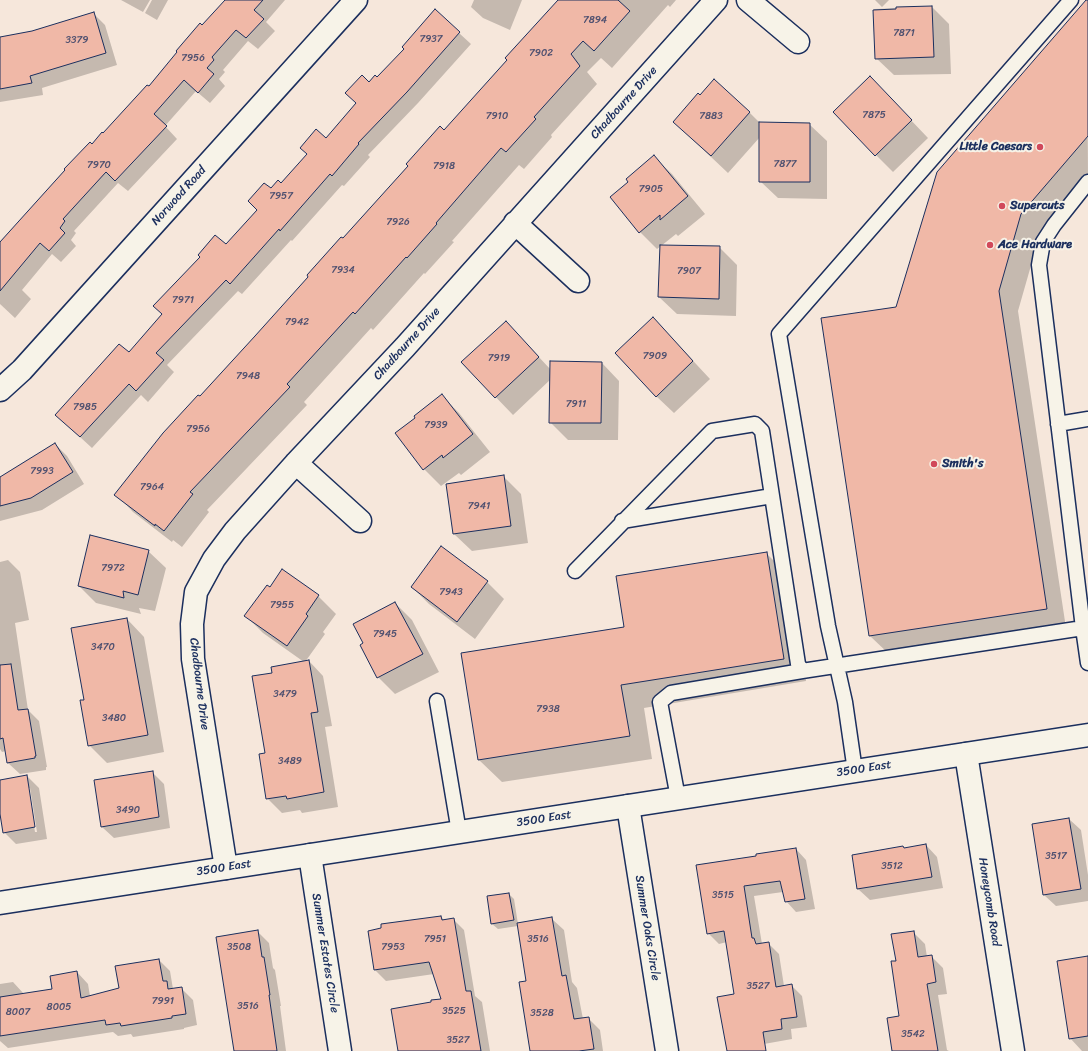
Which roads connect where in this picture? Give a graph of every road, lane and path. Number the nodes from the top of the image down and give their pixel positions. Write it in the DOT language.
graph roads {
  1 [pos="356,0"];
  2 [pos="716,0"];
  3 [pos="748,0"];
  4 [pos="1071,0"];
  5 [pos="798,42"];
  6 [pos="1088,182"];
  7 [pos="515,223"];
  8 [pos="578,281"];
  9 [pos="0,390"];
  10 [pos="1088,419"];
  11 [pos="1058,424"];
  12 [pos="296,463"];
  13 [pos="772,496"];
  14 [pos="360,521"];
  15 [pos="622,521"];
  16 [pos="574,571"];
  17 [pos="1082,628"];
  18 [pos="1088,663"];
  19 [pos="836,665"];
  20 [pos="802,672"];
  21 [pos="437,701"];
  22 [pos="1088,735"];
  23 [pos="966,754"];
  24 [pos="855,771"];
  25 [pos="678,798"];
  26 [pos="628,806"];
  27 [pos="459,832"];
  28 [pos="310,855"];
  29 [pos="226,868"];
  30 [pos="0,903"];
  31 [pos="340,1051"];
  32 [pos="667,1051"];
  33 [pos="1013,1051"];
  1 -- 9 [label="street, Norwood Road"];
  2 -- 7 [label="street, Chadbourne Drive"];
  3 -- 5 [label="street"];
  4 -- 19 [label="lane"];
  6 -- 11 [label="lane"];
  7 -- 8 [label="street"];
  7 -- 12 [label="street, Chadbourne Drive"];
  10 -- 11 [label="lane"];
  11 -- 17 [label="lane"];
  12 -- 14 [label="street"];
  12 -- 29 [label="street, Chadbourne Drive"];
  13 -- 15 [label="lane"];
  13 -- 15 [label="lane"];
  13 -- 20 [label="lane"];
  15 -- 16 [label="lane"];
  17 -- 18 [label="lane"];
  17 -- 19 [label="lane"];
  19 -- 20 [label="lane"];
  19 -- 24 [label="lane"];
  20 -- 25 [label="lane"];
  21 -- 27 [label="lane"];
  22 -- 23 [label="street, 3500 East"];
  23 -- 24 [label="street, 3500 East"];
  23 -- 33 [label="street, Honeycomb Road"];
  24 -- 25 [label="street, 3500 East"];
  25 -- 26 [label="street, 3500 East"];
  26 -- 27 [label="street, 3500 East"];
  26 -- 32 [label="street, Summer Oaks Circle"];
  27 -- 28 [label="street, 3500 East"];
  28 -- 29 [label="street, 3500 East"];
  28 -- 31 [label="street, Summer Estates Circle"];
  29 -- 30 [label="street, 3500 East"];
}
